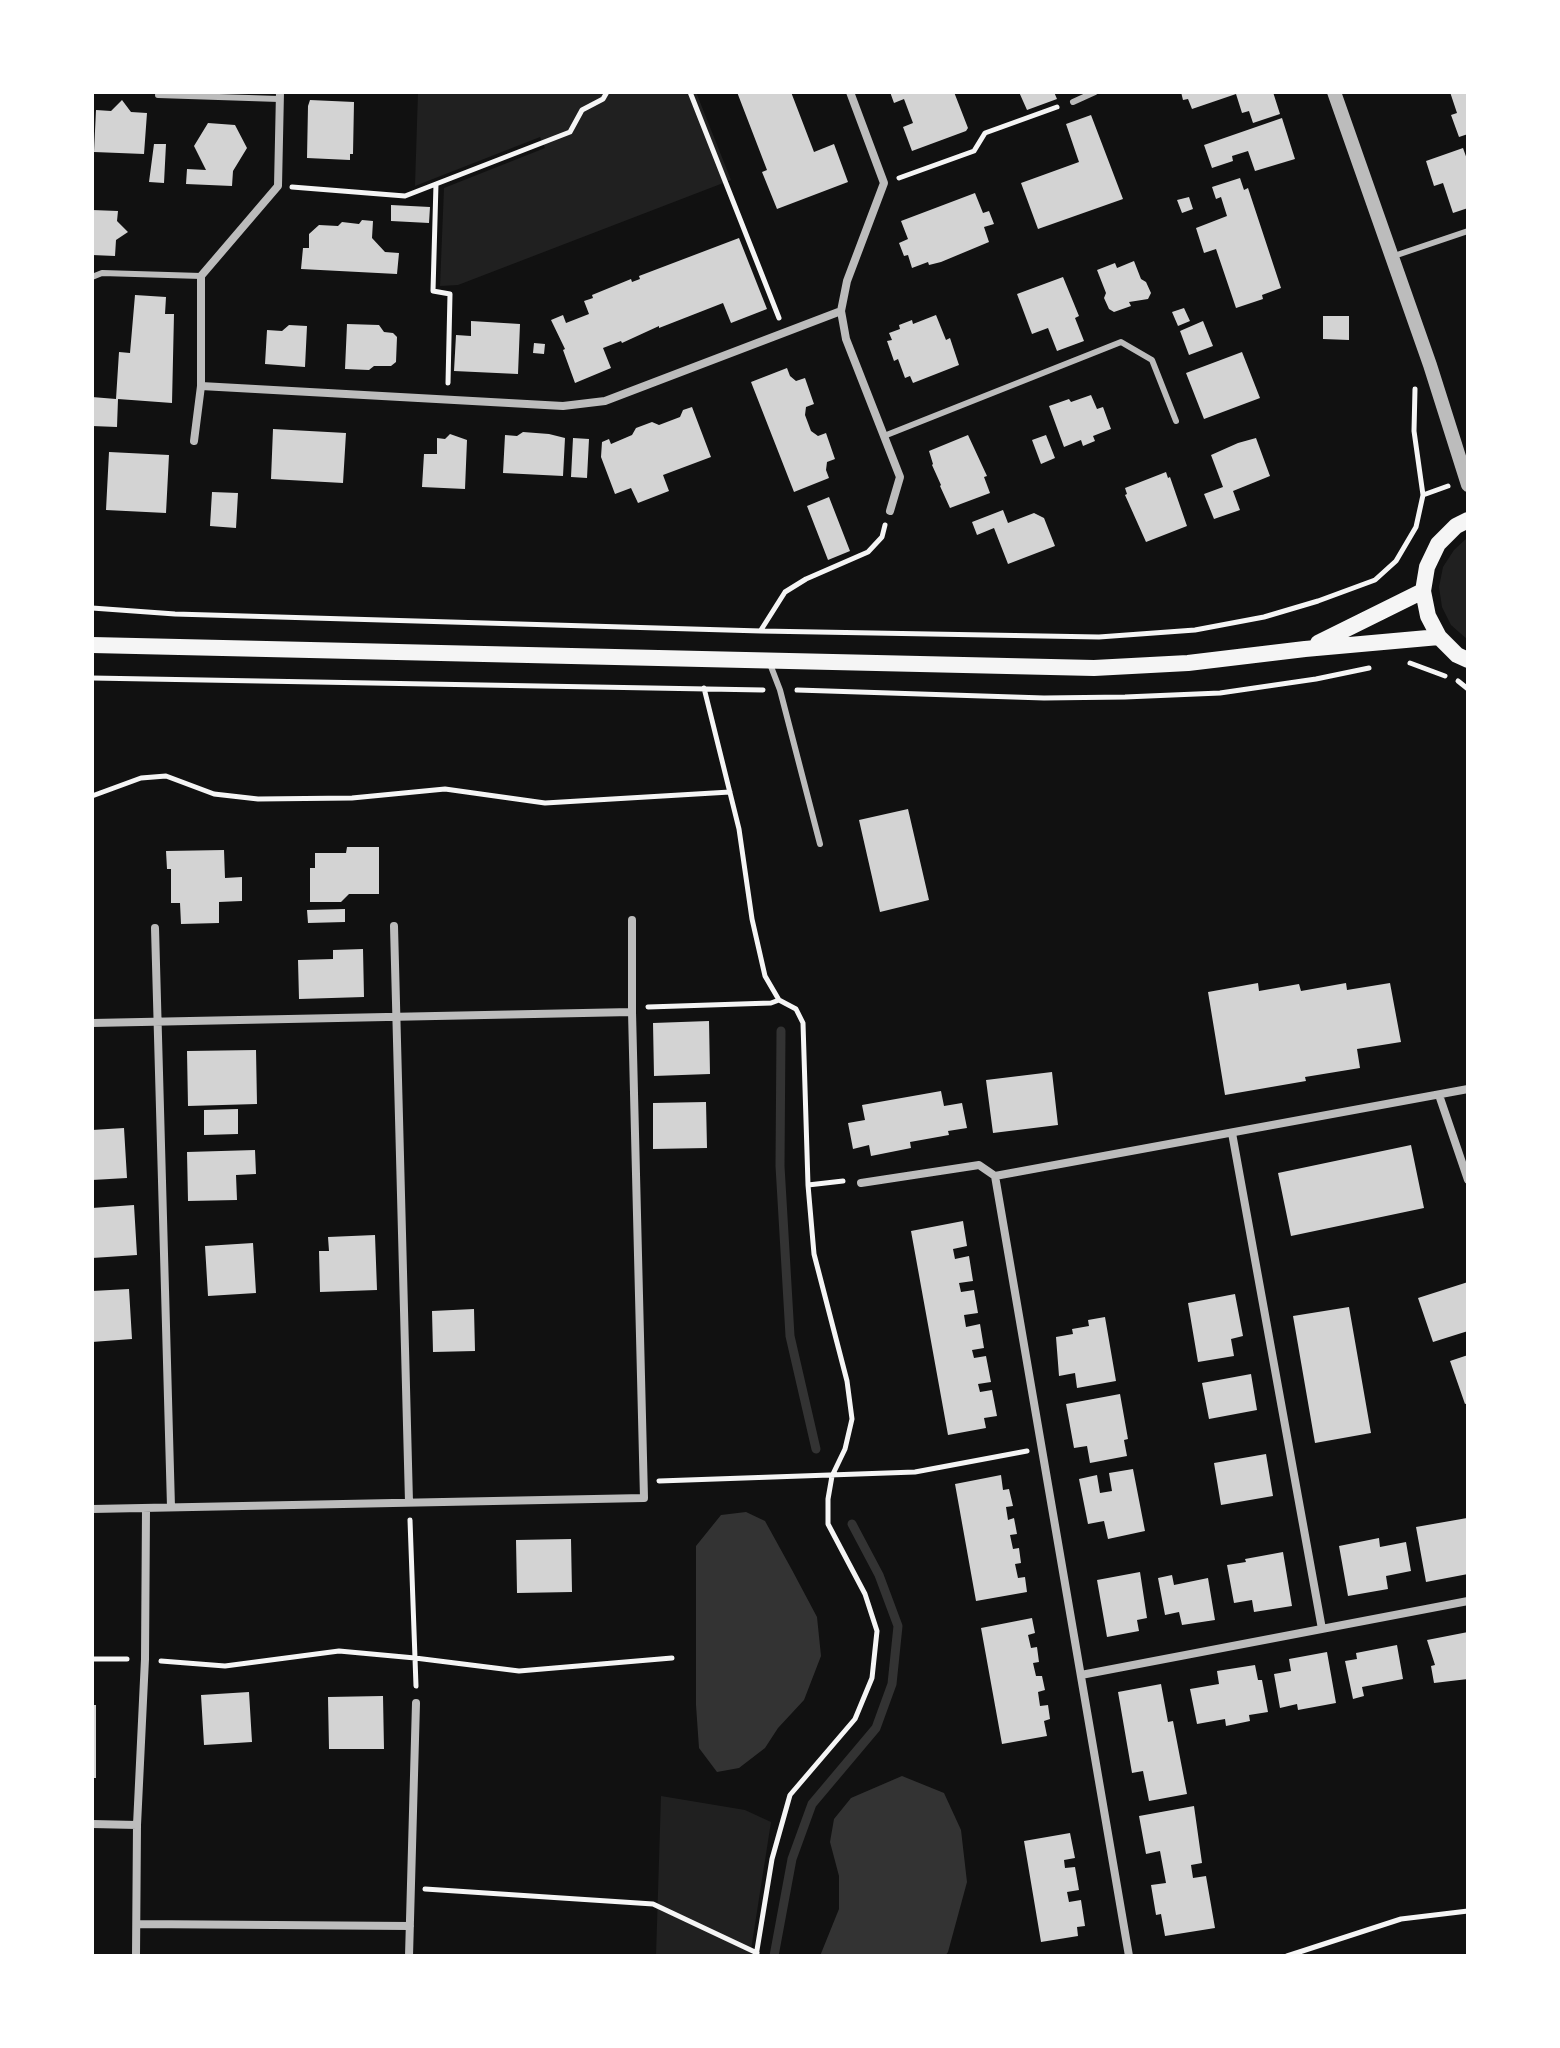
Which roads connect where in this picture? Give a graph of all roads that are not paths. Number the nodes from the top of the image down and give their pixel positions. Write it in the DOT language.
graph roads {
  1 [pos="850,92"];
  2 [pos="1095,92"];
  3 [pos="1334,92"];
  4 [pos="158,95"];
  5 [pos="280,96"];
  6 [pos="1073,102"];
  7 [pos="1468,231"];
  8 [pos="1391,257"];
  9 [pos="201,276"];
  10 [pos="92,277"];
  11 [pos="841,311"];
  12 [pos="201,386"];
  13 [pos="1176,421"];
  14 [pos="884,436"];
  15 [pos="194,441"];
  16 [pos="1468,485"];
  17 [pos="890,511"];
  18 [pos="1468,520"];
  19 [pos="1423,591"];
  20 [pos="1439,637"];
  21 [pos="92,645"];
  22 [pos="1305,649"];
  23 [pos="769,660"];
  24 [pos="1468,660"];
  25 [pos="820,844"];
  26 [pos="632,920"];
  27 [pos="394,926"];
  28 [pos="155,928"];
  29 [pos="632,1012"];
  30 [pos="399,1019"];
  31 [pos="160,1022"];
  32 [pos="92,1023"];
  33 [pos="1468,1089"];
  34 [pos="1439,1095"];
  35 [pos="1232,1133"];
  36 [pos="995,1176"];
  37 [pos="1468,1180"];
  38 [pos="861,1183"];
  39 [pos="409,1502"];
  40 [pos="171,1507"];
  41 [pos="92,1509"];
  42 [pos="146,1509"];
  43 [pos="1468,1601"];
  44 [pos="1322,1629"];
  45 [pos="1081,1675"];
  46 [pos="416,1703"];
  47 [pos="92,1824"];
  48 [pos="137,1825"];
  49 [pos="137,1924"];
  50 [pos="410,1926"];
  51 [pos="136,1956"];
  52 [pos="409,1956"];
  53 [pos="1129,1956"];
  1 -- 11 [label="street"];
  2 -- 6 [label="lane"];
  3 -- 8 [label="street"];
  4 -- 5 [label="lane"];
  5 -- 9 [label="street"];
  7 -- 8 [label="lane"];
  8 -- 16 [label="street"];
  9 -- 10 [label="lane"];
  9 -- 12 [label="street"];
  11 -- 12 [label="street"];
  11 -- 14 [label="street"];
  12 -- 15 [label="street"];
  13 -- 14 [label="lane"];
  14 -- 17 [label="street"];
  18 -- 19 [label="main road"];
  19 -- 20 [label="main road"];
  19 -- 22 [label="main road"];
  20 -- 22 [label="main road"];
  20 -- 24 [label="main road"];
  21 -- 23 [label="main road"];
  22 -- 23 [label="main road"];
  23 -- 25 [label="lane"];
  26 -- 29 [label="street"];
  27 -- 30 [label="street"];
  28 -- 31 [label="street"];
  29 -- 30 [label="street"];
  29 -- 39 [label="street"];
  30 -- 31 [label="street"];
  30 -- 39 [label="street"];
  31 -- 32 [label="street"];
  31 -- 40 [label="street"];
  33 -- 34 [label="street"];
  34 -- 35 [label="street"];
  34 -- 37 [label="street"];
  35 -- 36 [label="street"];
  35 -- 44 [label="street"];
  36 -- 38 [label="street"];
  36 -- 45 [label="street"];
  39 -- 40 [label="street"];
  40 -- 42 [label="street"];
  41 -- 42 [label="street"];
  42 -- 48 [label="street"];
  43 -- 44 [label="street"];
  44 -- 45 [label="street"];
  45 -- 53 [label="street"];
  46 -- 50 [label="street"];
  47 -- 48 [label="street"];
  48 -- 49 [label="street"];
  49 -- 50 [label="street"];
  49 -- 51 [label="street"];
  50 -- 52 [label="street"];
}
